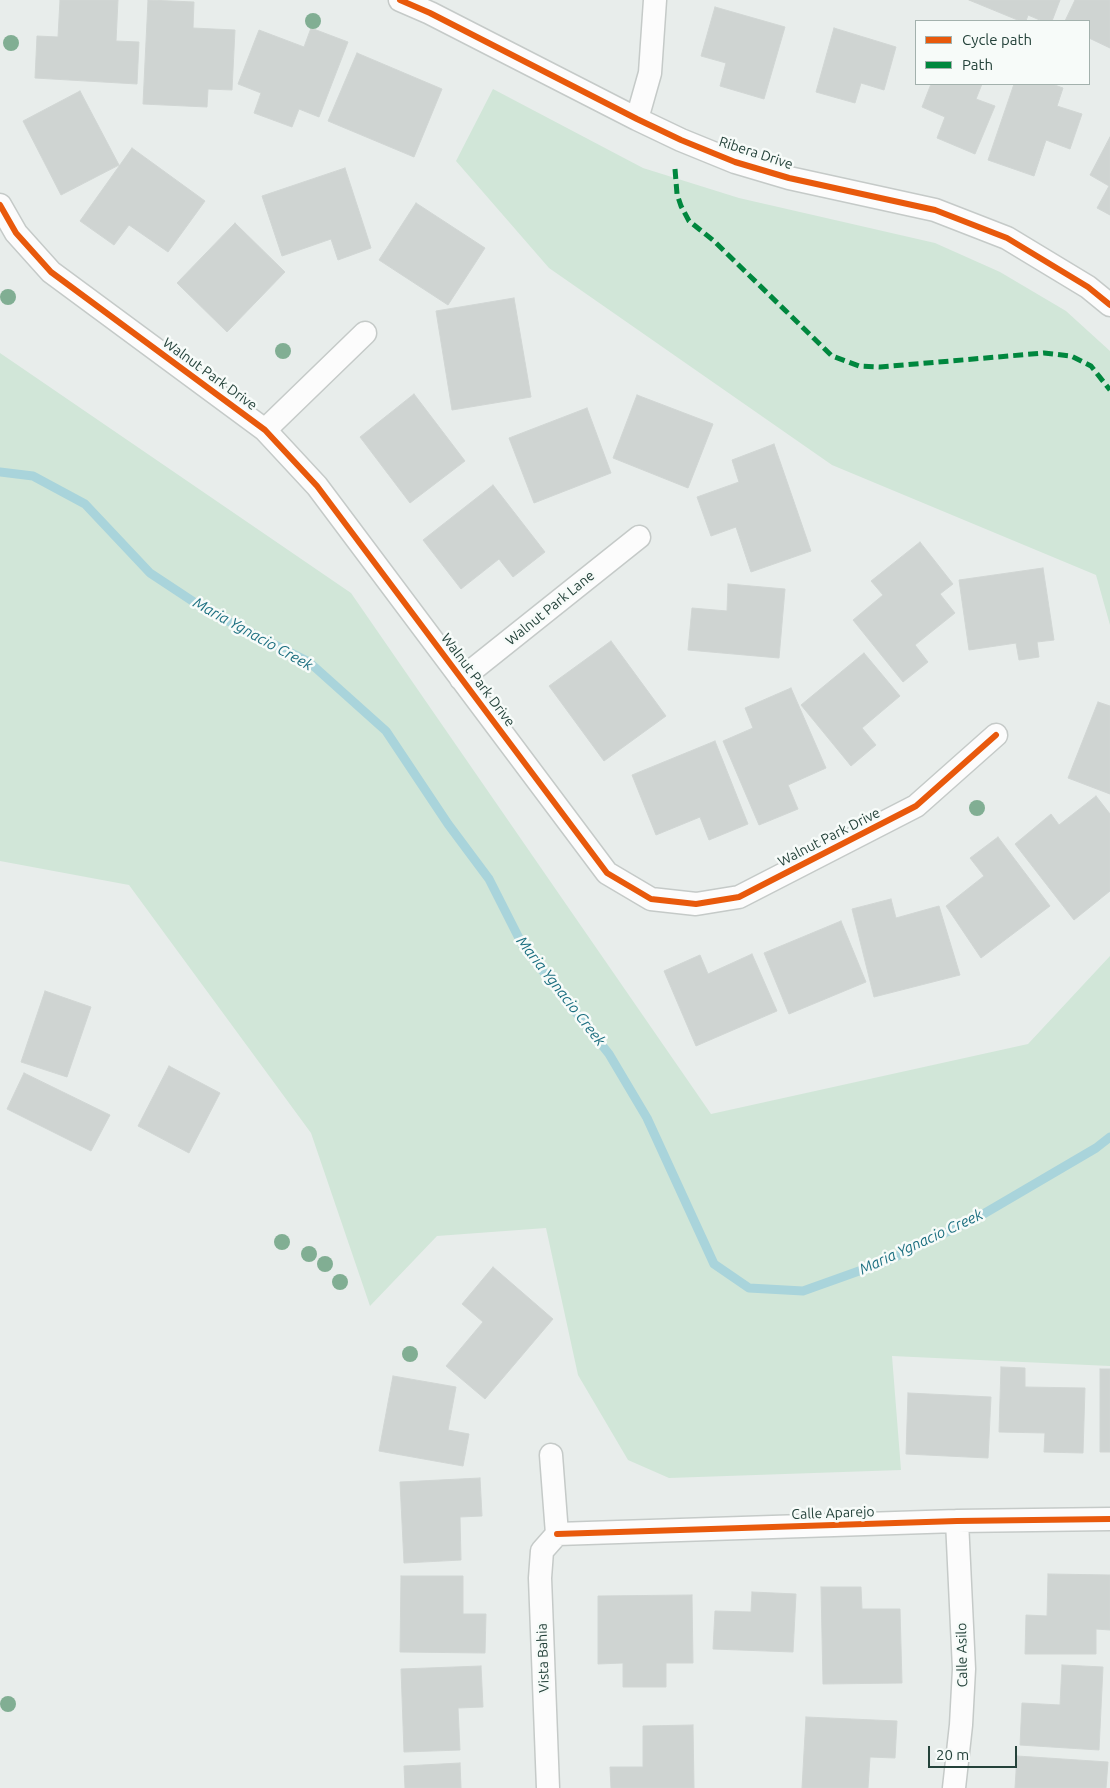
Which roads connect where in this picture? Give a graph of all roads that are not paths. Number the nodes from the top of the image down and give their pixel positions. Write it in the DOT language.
graph roads {
  1 [pos="400,0"];
  2 [pos="655,0"];
  3 [pos="637,119"];
  4 [pos="0,205"];
  5 [pos="1110,305"];
  6 [pos="365,333"];
  7 [pos="265,430"];
  8 [pos="639,537"];
  9 [pos="461,679"];
  10 [pos="996,735"];
  11 [pos="551,1455"];
  12 [pos="1110,1519"];
  13 [pos="957,1521"];
  14 [pos="557,1534"];
  15 [pos="548,1788"];
  16 [pos="954,1788"];
  1 -- 3 [label="street, Ribera Drive"];
  2 -- 3 [label="street"];
  3 -- 5 [label="street, Ribera Drive"];
  4 -- 7 [label="street, Walnut Park Drive"];
  6 -- 7 [label="street"];
  7 -- 9 [label="street, Walnut Park Drive"];
  8 -- 9 [label="street, Walnut Park Lane"];
  9 -- 10 [label="street, Walnut Park Drive"];
  11 -- 14 [label="street"];
  12 -- 13 [label="street, Calle Aparejo"];
  13 -- 14 [label="street, Calle Aparejo"];
  13 -- 16 [label="street, Calle Asilo"];
  14 -- 15 [label="street, Vista Bahia"];
}
